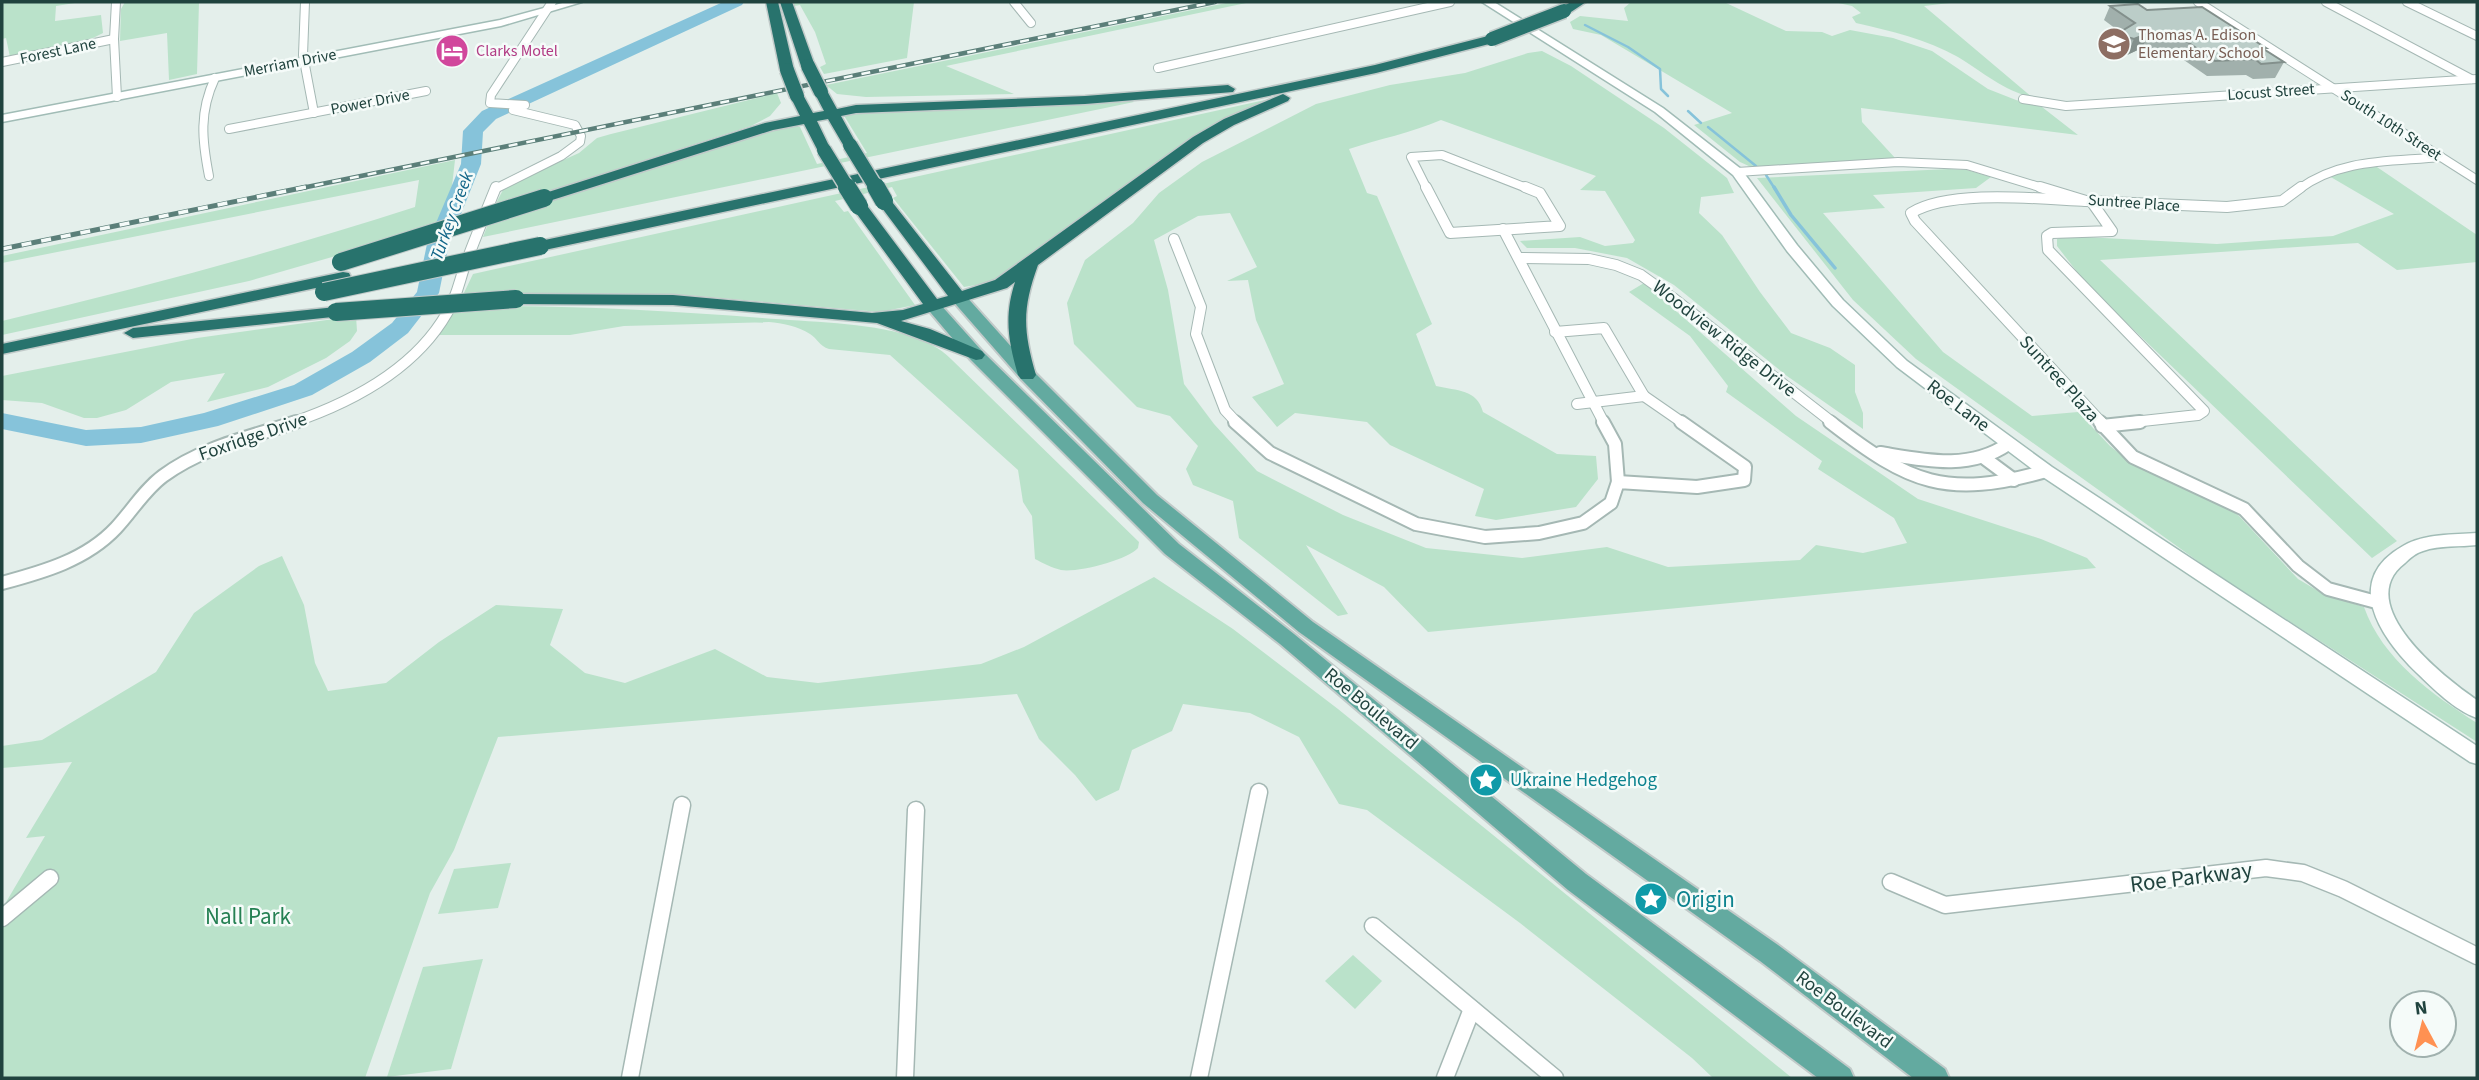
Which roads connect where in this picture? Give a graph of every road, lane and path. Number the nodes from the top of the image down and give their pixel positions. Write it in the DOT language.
graph roads {
  1 [pos="116,2"];
  2 [pos="305,2"];
  3 [pos="577,2"];
  4 [pos="1014,2"];
  5 [pos="1450,2"];
  6 [pos="1487,2"];
  7 [pos="1580,2"];
  8 [pos="2199,2"];
  9 [pos="2326,2"];
  10 [pos="2407,2"];
  11 [pos="780,5"];
  12 [pos="551,6"];
  13 [pos="1557,6"];
  14 [pos="1031,23"];
  15 [pos="1486,36"];
  16 [pos="2477,36"];
  17 [pos="114,39"];
  18 [pos="303,60"];
  19 [pos="2,62"];
  20 [pos="1158,68"];
  21 [pos="215,78"];
  22 [pos="2475,80"];
  23 [pos="1320,81"];
  24 [pos="1244,87"];
  25 [pos="2333,88"];
  26 [pos="426,90"];
  27 [pos="823,96"];
  28 [pos="117,97"];
  29 [pos="797,97"];
  30 [pos="2023,99"];
  31 [pos="525,105"];
  32 [pos="871,107"];
  33 [pos="513,110"];
  34 [pos="314,113"];
  35 [pos="832,114"];
  36 [pos="2,119"];
  37 [pos="807,120"];
  38 [pos="229,128"];
  39 [pos="760,129"];
  40 [pos="2441,157"];
  41 [pos="1737,172"];
  42 [pos="209,176"];
  43 [pos="2477,180"];
  44 [pos="2088,201"];
  45 [pos="1503,229"];
  46 [pos="1174,239"];
  47 [pos="545,240"];
  48 [pos="1519,258"];
  49 [pos="1030,263"];
  50 [pos="342,270"];
  51 [pos="958,297"];
  52 [pos="933,306"];
  53 [pos="872,318"];
  54 [pos="1555,332"];
  55 [pos="133,334"];
  56 [pos="2,349"];
  57 [pos="976,355"];
  58 [pos="2,361"];
  59 [pos="1027,375"];
  60 [pos="1644,396"];
  61 [pos="1592,403"];
  62 [pos="1577,404"];
  63 [pos="2102,426"];
  64 [pos="2008,444"];
  65 [pos="1872,452"];
  66 [pos="1983,457"];
  67 [pos="2046,471"];
  68 [pos="2014,480"];
  69 [pos="1618,482"];
  70 [pos="2477,539"];
  71 [pos="2,583"];
  72 [pos="2380,603"];
  73 [pos="2477,710"];
  74 [pos="2477,756"];
  75 [pos="1259,792"];
  76 [pos="682,805"];
  77 [pos="916,810"];
  78 [pos="50,878"];
  79 [pos="1891,882"];
  80 [pos="2,918"];
  81 [pos="1373,926"];
  82 [pos="2477,956"];
  83 [pos="1472,1009"];
  84 [pos="630,1078"];
  85 [pos="905,1078"];
  86 [pos="1199,1078"];
  87 [pos="1445,1078"];
  88 [pos="1555,1078"];
  89 [pos="1840,1078"];
  90 [pos="1935,1078"];
  1 -- 17 [label="street"];
  2 -- 18 [label="street, Power Drive"];
  3 -- 12 [label="street, Merriam Drive"];
  4 -- 14 [label="street"];
  5 -- 20 [label="street"];
  6 -- 41 [label="street, Roe Lane"];
  7 -- 13 [label="highway"];
  8 -- 25 [label="street, South 10th Street"];
  9 -- 22 [label="street"];
  10 -- 16 [label="street"];
  11 -- 27 [label="highway, bridge"];
  11 -- 29 [label="highway, bridge"];
  12 -- 18 [label="street, Merriam Drive"];
  12 -- 31 [label="street"];
  13 -- 15 [label="highway, bridge"];
  15 -- 23 [label="highway"];
  15 -- 24 [label="highway"];
  17 -- 19 [label="street, Forest Lane"];
  17 -- 28 [label="street"];
  18 -- 21 [label="street, Merriam Drive"];
  18 -- 34 [label="street, Power Drive"];
  21 -- 28 [label="street, Merriam Drive"];
  21 -- 42 [label="street"];
  22 -- 25 [label="street, Locust Street"];
  23 -- 47 [label="highway"];
  23 -- 49 [label="highway"];
  24 -- 32 [label="highway"];
  24 -- 47 [label="highway"];
  25 -- 30 [label="street, Locust Street"];
  25 -- 40 [label="street, South 10th Street"];
  26 -- 34 [label="street, Power Drive"];
  27 -- 32 [label="highway"];
  27 -- 35 [label="highway"];
  28 -- 36 [label="street, Merriam Drive"];
  29 -- 37 [label="highway"];
  29 -- 39 [label="highway"];
  32 -- 35 [label="highway"];
  33 -- 71 [label="street, Foxridge Drive"];
  34 -- 38 [label="street, Power Drive"];
  35 -- 37 [label="highway"];
  35 -- 51 [label="highway, bridge"];
  37 -- 39 [label="highway"];
  37 -- 52 [label="highway, bridge"];
  39 -- 50 [label="highway, bridge"];
  40 -- 43 [label="street, South 10th Street"];
  40 -- 44 [label="street, Suntree Place"];
  41 -- 44 [label="street, Suntree Place"];
  41 -- 64 [label="street, Roe Lane"];
  44 -- 63 [label="street"];
  44 -- 63 [label="street, Suntree Plaza"];
  45 -- 45 [label="street"];
  45 -- 48 [label="street"];
  46 -- 69 [label="street"];
  47 -- 50 [label="highway"];
  47 -- 55 [label="highway, bridge"];
  48 -- 54 [label="street"];
  48 -- 65 [label="street, Woodview Ridge Drive"];
  49 -- 51 [label="highway"];
  49 -- 59 [label="highway"];
  50 -- 56 [label="highway"];
  51 -- 52 [label="highway"];
  51 -- 59 [label="main road, Roe Boulevard"];
  52 -- 53 [label="highway"];
  52 -- 57 [label="main road, Roe Boulevard"];
  53 -- 55 [label="highway, bridge"];
  53 -- 57 [label="highway"];
  54 -- 60 [label="street"];
  54 -- 61 [label="street"];
  55 -- 58 [label="highway"];
  57 -- 89 [label="main road, Roe Boulevard"];
  59 -- 90 [label="main road, Roe Boulevard"];
  60 -- 61 [label="street"];
  60 -- 69 [label="street"];
  61 -- 62 [label="street"];
  61 -- 69 [label="street"];
  63 -- 72 [label="street, Suntree Plaza"];
  64 -- 66 [label="street, Woodview Ridge Drive"];
  64 -- 67 [label="street, Roe Lane"];
  65 -- 66 [label="street, Woodview Ridge Drive"];
  65 -- 68 [label="street, Woodview Ridge Drive"];
  66 -- 68 [label="street"];
  67 -- 68 [label="street, Woodview Ridge Drive"];
  67 -- 74 [label="street, Roe Lane"];
  70 -- 72 [label="street"];
  72 -- 73 [label="street"];
  75 -- 86 [label="street"];
  76 -- 84 [label="street"];
  77 -- 85 [label="street"];
  78 -- 80 [label="street"];
  79 -- 82 [label="street, Roe Parkway"];
  81 -- 83 [label="street"];
  83 -- 87 [label="street"];
  83 -- 88 [label="street"];
}
